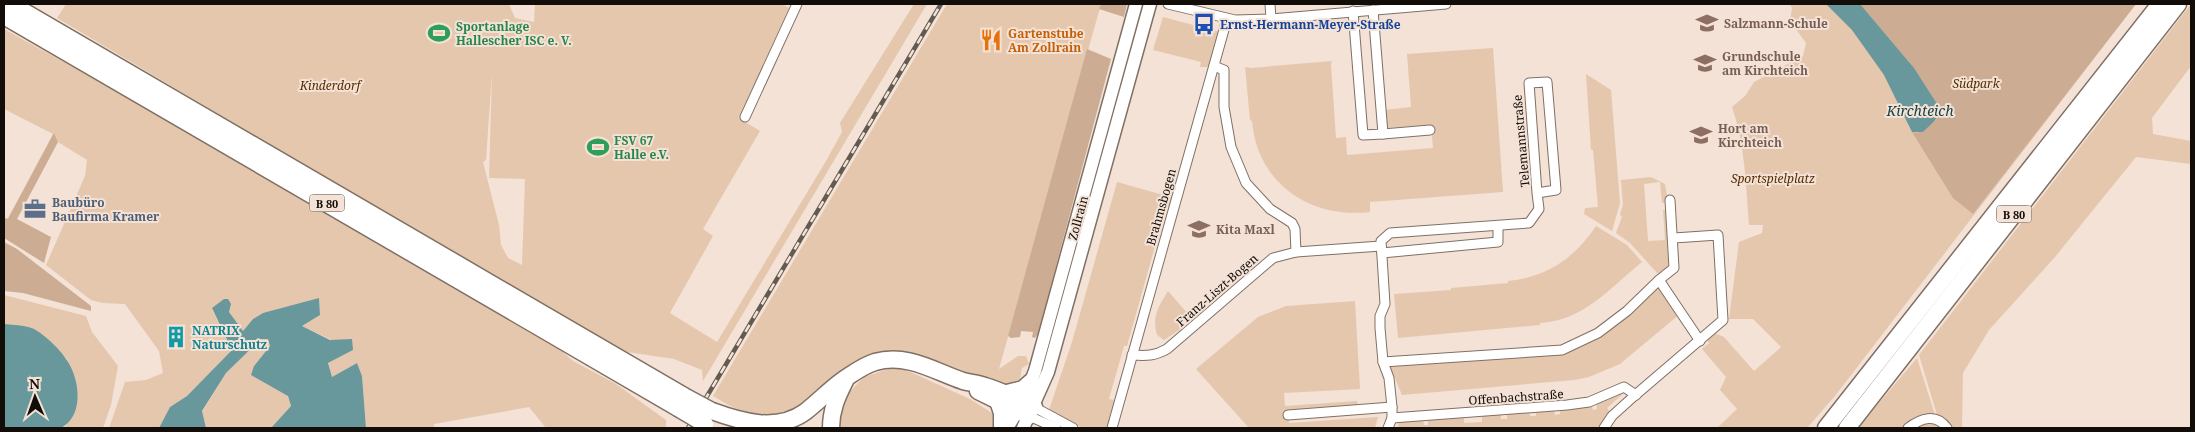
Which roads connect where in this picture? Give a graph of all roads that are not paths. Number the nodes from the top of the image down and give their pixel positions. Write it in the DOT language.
graph roads {
  1 [pos="11,4"];
  2 [pos="797,4"];
  3 [pos="1136,4"];
  4 [pos="1150,4"];
  5 [pos="1168,4"];
  6 [pos="1270,4"];
  7 [pos="1446,4"];
  8 [pos="2160,4"];
  9 [pos="2178,4"];
  10 [pos="1373,10"];
  11 [pos="1354,11"];
  12 [pos="4,16"];
  13 [pos="1227,19"];
  14 [pos="1271,19"];
  15 [pos="1214,66"];
  16 [pos="745,117"];
  17 [pos="1430,130"];
  18 [pos="1383,134"];
  19 [pos="1537,193"];
  20 [pos="1670,200"];
  21 [pos="1498,226"];
  22 [pos="1674,238"];
  23 [pos="1382,249"];
  24 [pos="1296,252"];
  25 [pos="1659,280"];
  26 [pos="1700,341"];
  27 [pos="1132,355"];
  28 [pos="1383,362"];
  29 [pos="847,377"];
  30 [pos="1031,382"];
  31 [pos="1636,395"];
  32 [pos="1003,398"];
  33 [pos="681,402"];
  34 [pos="1392,407"];
  35 [pos="1025,413"];
  36 [pos="1288,416"];
  37 [pos="1392,418"];
  38 [pos="709,423"];
  39 [pos="740,428"];
  40 [pos="831,428"];
  41 [pos="1002,428"];
  42 [pos="1006,428"];
  43 [pos="1056,428"];
  44 [pos="1073,428"];
  45 [pos="1112,428"];
  46 [pos="1388,428"];
  47 [pos="1604,428"];
  48 [pos="1826,428"];
  49 [pos="1847,428"];
  50 [pos="1908,428"];
  51 [pos="1947,428"];
  1 -- 33 [label="highway, B 80"];
  2 -- 16 [label="street"];
  3 -- 30 [label="main road, Zollrain"];
  4 -- 35 [label="main road, Zollrain"];
  5 -- 13 [label="street"];
  6 -- 14 [label="street"];
  7 -- 10 [label="street"];
  8 -- 48 [label="highway, B 80"];
  9 -- 49 [label="highway, B 80"];
  10 -- 11 [label="street"];
  10 -- 18 [label="street"];
  11 -- 14 [label="street"];
  11 -- 18 [label="street"];
  12 -- 33 [label="highway, B 80"];
  13 -- 14 [label="street"];
  13 -- 15 [label="street, Brahmsbogen"];
  15 -- 24 [label="street"];
  15 -- 27 [label="street, Brahmsbogen"];
  17 -- 18 [label="street"];
  19 -- 19 [label="street, Telemannstraße"];
  19 -- 21 [label="street, Telemannstraße"];
  20 -- 22 [label="street"];
  21 -- 23 [label="street, Telemannstraße"];
  21 -- 23 [label="street, Franz-Liszt-Bogen"];
  22 -- 25 [label="street"];
  22 -- 26 [label="street"];
  23 -- 24 [label="street, Franz-Liszt-Bogen"];
  23 -- 28 [label="street"];
  24 -- 27 [label="street, Franz-Liszt-Bogen"];
  25 -- 26 [label="street"];
  25 -- 28 [label="street"];
  26 -- 31 [label="street"];
  27 -- 45 [label="street, Brahmsbogen"];
  28 -- 34 [label="street"];
  29 -- 32 [label="highway"];
  29 -- 38 [label="highway"];
  29 -- 40 [label="highway"];
  30 -- 32 [label="highway"];
  30 -- 35 [label="main road, Zollrain"];
  31 -- 37 [label="street, Offenbachstraße"];
  31 -- 47 [label="street"];
  32 -- 35 [label="highway"];
  32 -- 41 [label="highway"];
  33 -- 38 [label="highway, B 80, bridge"];
  34 -- 36 [label="street"];
  34 -- 37 [label="street"];
  35 -- 42 [label="main road, Zollrain"];
  35 -- 43 [label="street"];
  35 -- 44 [label="street"];
  37 -- 46 [label="street"];
  38 -- 39 [label="highway, B 80"];
  50 -- 51 [label="street"];
}
